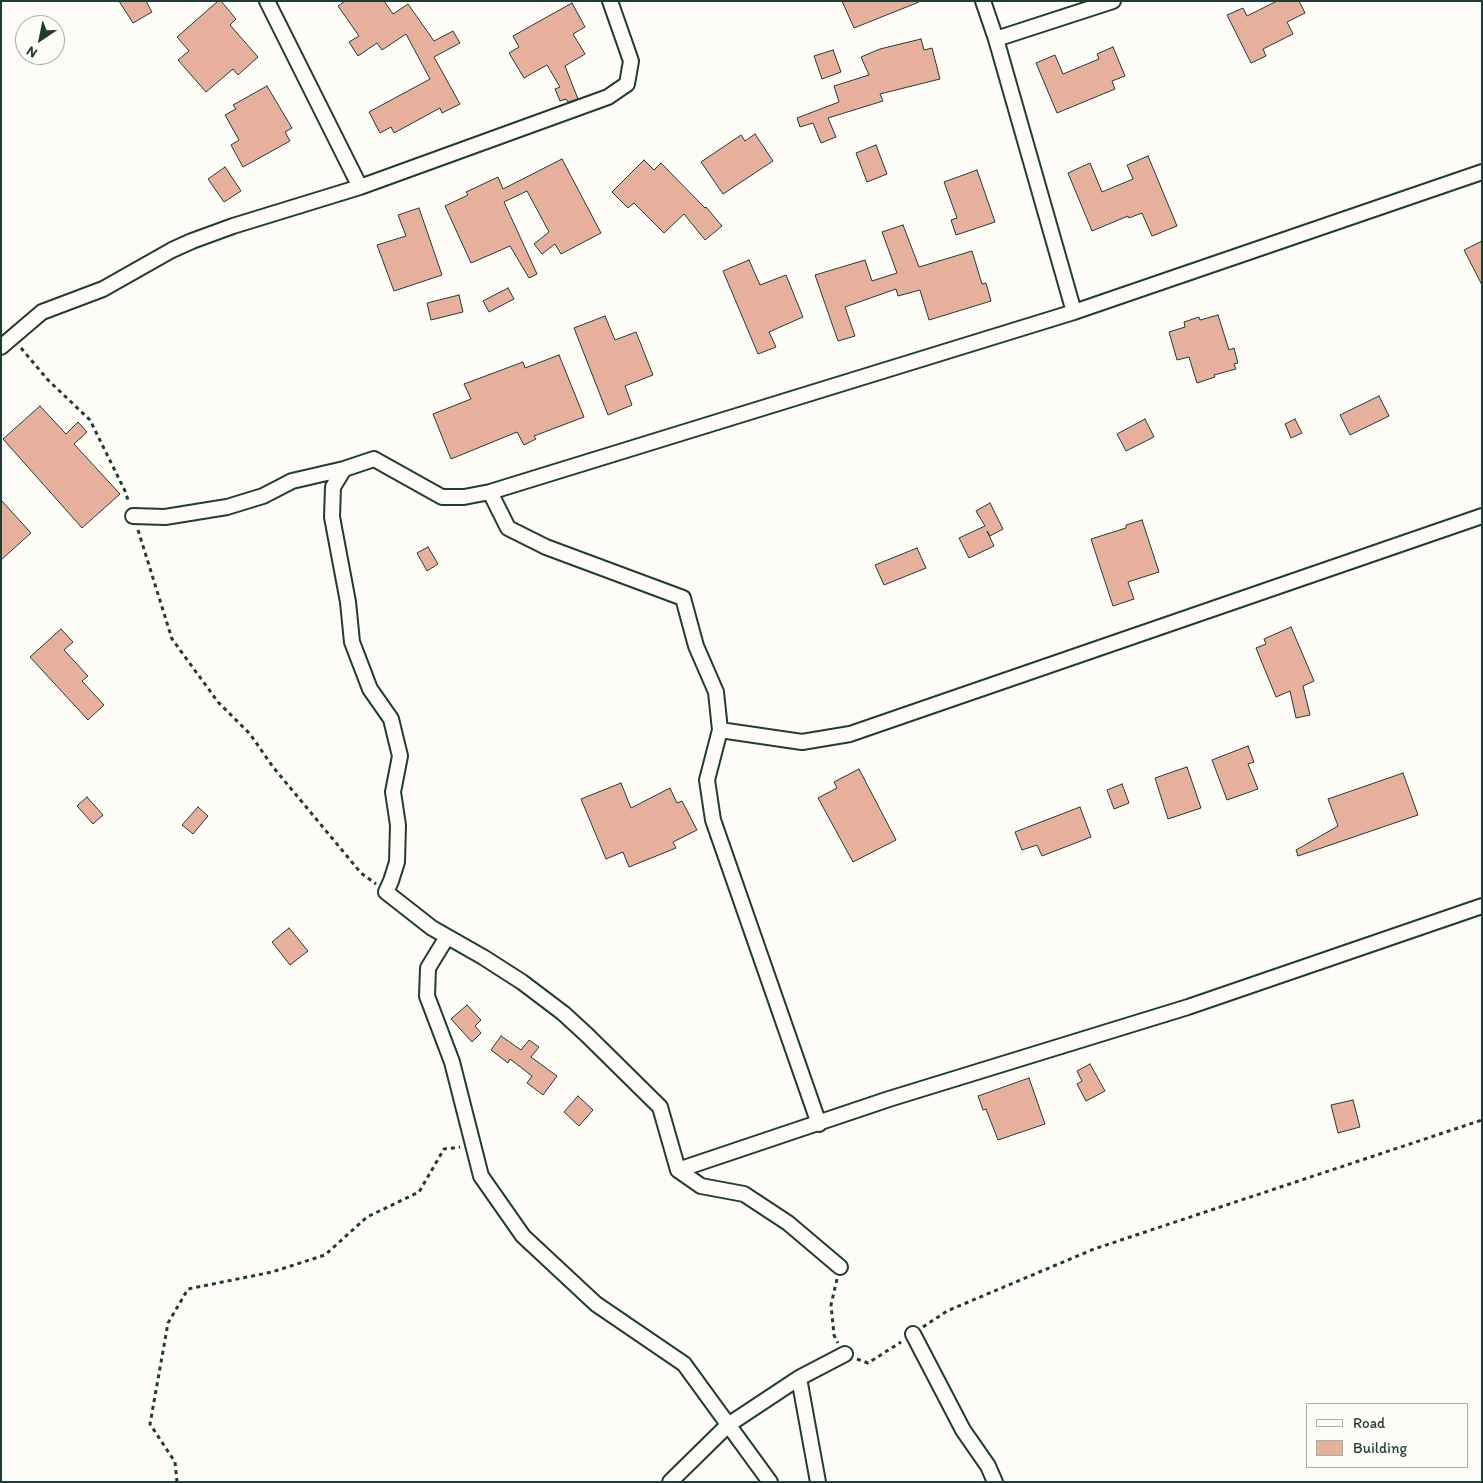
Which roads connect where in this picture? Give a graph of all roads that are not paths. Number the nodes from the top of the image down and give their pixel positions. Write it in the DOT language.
graph roads {
  1 [pos="267,1"];
  2 [pos="610,1"];
  3 [pos="983,1"];
  4 [pos="1113,1"];
  5 [pos="996,39"];
  6 [pos="1482,172"];
  7 [pos="360,187"];
  8 [pos="1074,312"];
  9 [pos="7,343"];
  10 [pos="344,469"];
  11 [pos="490,492"];
  12 [pos="133,516"];
  13 [pos="1482,516"];
  14 [pos="720,730"];
  15 [pos="1482,906"];
  16 [pos="447,937"];
  17 [pos="819,1124"];
  18 [pos="678,1170"];
  19 [pos="840,1267"];
  20 [pos="913,1334"];
  21 [pos="844,1354"];
  22 [pos="799,1378"];
  23 [pos="728,1425"];
  24 [pos="670,1482"];
  25 [pos="770,1482"];
  26 [pos="818,1482"];
  27 [pos="995,1482"];
  1 -- 7 [label="street"];
  2 -- 7 [label="street"];
  3 -- 5 [label="street"];
  4 -- 5 [label="street"];
  5 -- 8 [label="street"];
  6 -- 8 [label="street"];
  7 -- 9 [label="street"];
  8 -- 11 [label="street"];
  10 -- 11 [label="street"];
  10 -- 12 [label="street"];
  10 -- 16 [label="street"];
  11 -- 14 [label="street"];
  13 -- 14 [label="street"];
  14 -- 17 [label="street"];
  15 -- 17 [label="street"];
  16 -- 18 [label="street"];
  16 -- 23 [label="street"];
  17 -- 18 [label="street"];
  18 -- 19 [label="street"];
  20 -- 27 [label="street"];
  21 -- 22 [label="street"];
  22 -- 23 [label="street"];
  22 -- 26 [label="street"];
  23 -- 24 [label="street"];
  23 -- 25 [label="street"];
}
